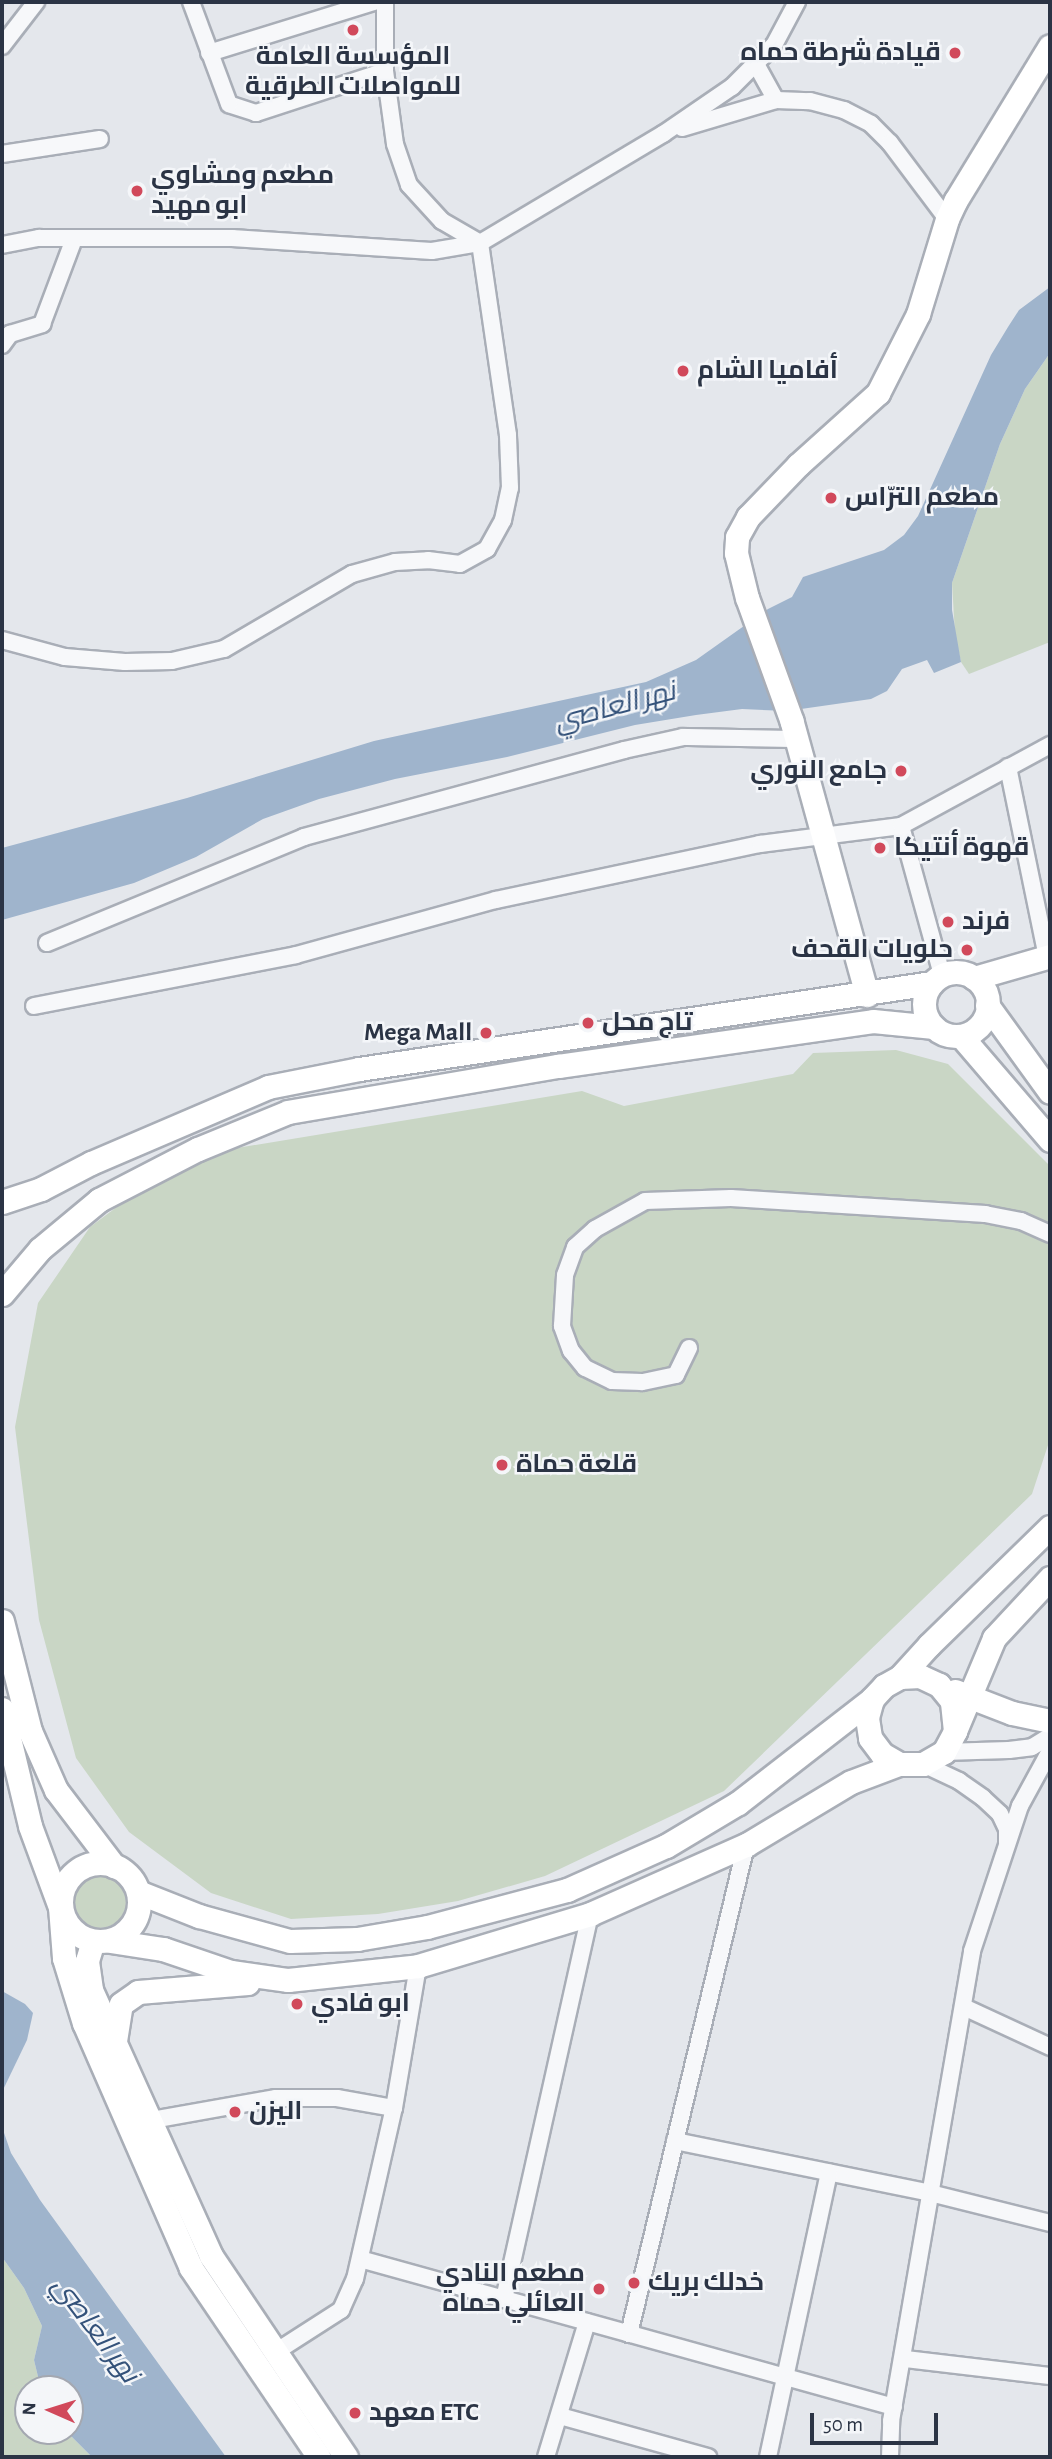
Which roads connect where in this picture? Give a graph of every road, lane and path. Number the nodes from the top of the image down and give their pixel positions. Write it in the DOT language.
graph roads {
  1 [pos="36,2"];
  2 [pos="191,2"];
  3 [pos="374,2"];
  4 [pos="385,2"];
  5 [pos="797,2"];
  6 [pos="2,46"];
  7 [pos="1050,46"];
  8 [pos="209,52"];
  9 [pos="757,66"];
  10 [pos="385,71"];
  11 [pos="776,100"];
  12 [pos="663,134"];
  13 [pos="100,139"];
  14 [pos="2,153"];
  15 [pos="947,219"];
  16 [pos="74,239"];
  17 [pos="480,243"];
  18 [pos="2,244"];
  19 [pos="2,345"];
  20 [pos="2,640"];
  21 [pos="795,731"];
  22 [pos="1050,744"];
  23 [pos="1008,767"];
  24 [pos="901,826"];
  25 [pos="825,834"];
  26 [pos="47,943"];
  27 [pos="1049,956"];
  28 [pos="974,978"];
  29 [pos="937,979"];
  30 [pos="867,995"];
  31 [pos="34,1006"];
  32 [pos="988,1006"];
  33 [pos="934,1027"];
  34 [pos="961,1036"];
  35 [pos="1050,1092"];
  36 [pos="1050,1140"];
  37 [pos="2,1202"];
  38 [pos="1050,1234"];
  39 [pos="2,1294"];
  40 [pos="689,1348"];
  41 [pos="1050,1527"];
  42 [pos="1050,1577"];
  43 [pos="2,1620"];
  44 [pos="994,1638"];
  45 [pos="900,1677"];
  46 [pos="939,1685"];
  47 [pos="970,1697"];
  48 [pos="872,1699"];
  49 [pos="2,1709"];
  50 [pos="1012,1713"];
  51 [pos="1050,1721"];
  52 [pos="955,1731"];
  53 [pos="1050,1736"];
  54 [pos="1050,1751"];
  55 [pos="944,1752"];
  56 [pos="899,1764"];
  57 [pos="923,1764"];
  58 [pos="746,1845"];
  59 [pos="1007,1849"];
  60 [pos="114,1866"];
  61 [pos="138,1892"];
  62 [pos="60,1908"];
  63 [pos="590,1914"];
  64 [pos="102,1941"];
  65 [pos="418,1966"];
  66 [pos="288,1980"];
  67 [pos="964,2007"];
  68 [pos="115,2041"];
  69 [pos="1050,2048"];
  70 [pos="394,2108"];
  71 [pos="152,2120"];
  72 [pos="675,2141"];
  73 [pos="829,2172"];
  74 [pos="930,2193"];
  75 [pos="1050,2223"];
  76 [pos="359,2259"];
  77 [pos="504,2299"];
  78 [pos="587,2322"];
  79 [pos="629,2334"];
  80 [pos="274,2354"];
  81 [pos="905,2359"];
  82 [pos="1050,2376"];
  83 [pos="785,2377"];
  84 [pos="894,2407"];
  85 [pos="561,2417"];
  86 [pos="661,2451"];
  87 [pos="319,2457"];
  88 [pos="346,2457"];
  89 [pos="546,2457"];
  90 [pos="708,2457"];
  91 [pos="768,2457"];
  92 [pos="890,2457"];
  1 -- 6 [label="street"];
  2 -- 8 [label="street"];
  3 -- 8 [label="street"];
  4 -- 10 [label="street"];
  5 -- 9 [label="street"];
  7 -- 15 [label="main road"];
  8 -- 10 [label="street"];
  9 -- 11 [label="street"];
  9 -- 12 [label="street"];
  10 -- 17 [label="street"];
  11 -- 12 [label="street"];
  11 -- 15 [label="street"];
  12 -- 17 [label="street"];
  13 -- 14 [label="street"];
  15 -- 21 [label="main road"];
  16 -- 17 [label="street"];
  16 -- 18 [label="street"];
  16 -- 19 [label="street"];
  17 -- 20 [label="street"];
  21 -- 25 [label="main road"];
  21 -- 26 [label="street"];
  22 -- 23 [label="street"];
  23 -- 24 [label="street"];
  23 -- 27 [label="street"];
  24 -- 25 [label="street"];
  24 -- 29 [label="street"];
  25 -- 30 [label="main road"];
  25 -- 31 [label="street"];
  27 -- 28 [label="main road"];
  28 -- 29 [label="main road"];
  28 -- 32 [label="main road"];
  29 -- 30 [label="main road"];
  29 -- 33 [label="main road"];
  30 -- 37 [label="main road"];
  32 -- 34 [label="main road"];
  32 -- 35 [label="main road"];
  33 -- 34 [label="main road"];
  33 -- 39 [label="main road"];
  34 -- 36 [label="main road"];
  38 -- 40 [label="street"];
  41 -- 45 [label="main road"];
  42 -- 44 [label="main road"];
  43 -- 60 [label="main road"];
  44 -- 47 [label="main road"];
  44 -- 50 [label="main road"];
  45 -- 46 [label="main road"];
  45 -- 48 [label="main road"];
  46 -- 47 [label="main road"];
  46 -- 52 [label="main road"];
  47 -- 50 [label="main road"];
  47 -- 52 [label="main road"];
  48 -- 56 [label="main road"];
  48 -- 61 [label="main road"];
  49 -- 62 [label="main road"];
  50 -- 51 [label="main road"];
  52 -- 55 [label="main road"];
  53 -- 55 [label="street"];
  54 -- 59 [label="street"];
  55 -- 57 [label="main road"];
  56 -- 57 [label="main road"];
  56 -- 58 [label="main road"];
  57 -- 59 [label="street"];
  58 -- 63 [label="main road"];
  58 -- 72 [label="street"];
  59 -- 67 [label="street"];
  60 -- 61 [label="main road"];
  60 -- 62 [label="main road"];
  61 -- 64 [label="main road"];
  62 -- 64 [label="main road"];
  62 -- 87 [label="main road"];
  63 -- 65 [label="main road"];
  63 -- 77 [label="street"];
  64 -- 66 [label="main road"];
  64 -- 68 [label="main road"];
  65 -- 66 [label="main road"];
  65 -- 70 [label="street"];
  66 -- 68 [label="main road"];
  67 -- 69 [label="street"];
  67 -- 74 [label="street"];
  68 -- 71 [label="main road"];
  70 -- 71 [label="street"];
  70 -- 76 [label="street"];
  71 -- 80 [label="main road"];
  72 -- 73 [label="street"];
  72 -- 79 [label="street"];
  73 -- 74 [label="street"];
  73 -- 83 [label="street"];
  74 -- 75 [label="street"];
  74 -- 81 [label="street"];
  76 -- 77 [label="street"];
  76 -- 80 [label="street"];
  77 -- 78 [label="street"];
  78 -- 79 [label="street"];
  78 -- 85 [label="street"];
  79 -- 83 [label="street"];
  80 -- 88 [label="main road"];
  81 -- 82 [label="street"];
  81 -- 84 [label="street"];
  83 -- 84 [label="street"];
  83 -- 91 [label="street"];
  84 -- 92 [label="street"];
  85 -- 86 [label="street"];
  85 -- 89 [label="street"];
  86 -- 90 [label="street"];
}
